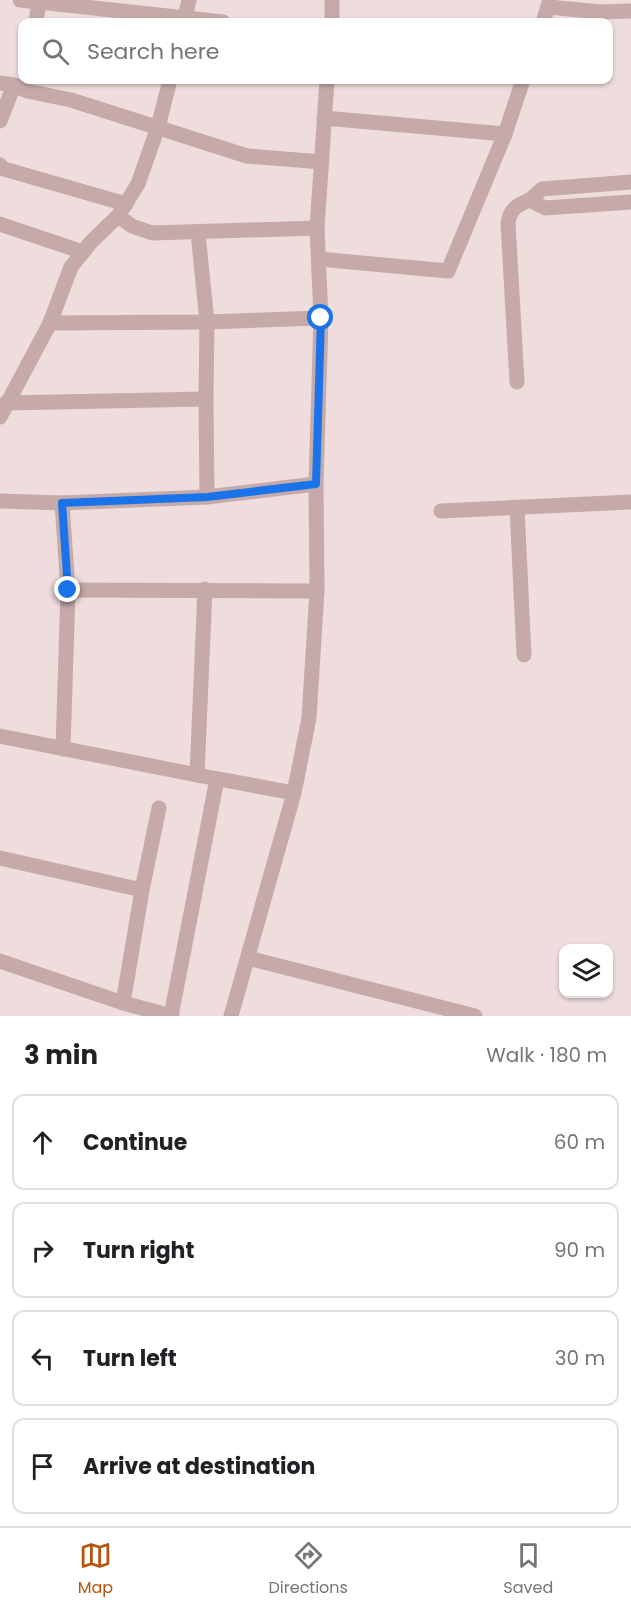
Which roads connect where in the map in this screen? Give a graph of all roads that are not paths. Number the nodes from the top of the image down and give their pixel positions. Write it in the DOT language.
graph roads {
  1 [pos="20,0"];
  2 [pos="189,0"];
  3 [pos="332,0"];
  4 [pos="39,2"];
  5 [pos="549,3"];
  6 [pos="631,11"];
  7 [pos="37,18"];
  8 [pos="168,18"];
  9 [pos="184,18"];
  10 [pos="332,18"];
  11 [pos="544,18"];
  12 [pos="169,84"];
  13 [pos="327,84"];
  14 [pos="522,84"];
  15 [pos="18,85"];
  16 [pos="324,118"];
  17 [pos="0,121"];
  18 [pos="158,127"];
  19 [pos="505,134"];
  20 [pos="322,162"];
  21 [pos="0,165"];
  22 [pos="631,182"];
  23 [pos="530,200"];
  24 [pos="631,202"];
  25 [pos="122,210"];
  26 [pos="0,224"];
  27 [pos="317,228"];
  28 [pos="198,233"];
  29 [pos="83,252"];
  30 [pos="319,259"];
  31 [pos="321,318"];
  32 [pos="207,322"];
  33 [pos="50,323"];
  34 [pos="517,382"];
  35 [pos="206,399"];
  36 [pos="3,410"];
  37 [pos="316,484"];
  38 [pos="207,497"];
  39 [pos="0,501"];
  40 [pos="631,502"];
  41 [pos="62,503"];
  42 [pos="517,508"];
  43 [pos="441,511"];
  44 [pos="68,590"];
  45 [pos="205,590"];
  46 [pos="317,591"];
  47 [pos="524,655"];
  48 [pos="0,736"];
  49 [pos="63,749"];
  50 [pos="197,776"];
  51 [pos="217,779"];
  52 [pos="294,793"];
  53 [pos="159,808"];
  54 [pos="0,858"];
  55 [pos="142,890"];
  56 [pos="248,958"];
  57 [pos="0,961"];
  58 [pos="123,1003"];
  59 [pos="171,1016"];
  60 [pos="231,1016"];
  61 [pos="475,1016"];
  1 -- 4 [label="street"];
  2 -- 9 [label="street"];
  3 -- 10 [label="street"];
  4 -- 7 [label="street"];
  4 -- 8 [label="street"];
  5 -- 6 [label="street"];
  5 -- 11 [label="street"];
  12 -- 18 [label="street"];
  13 -- 16 [label="street"];
  14 -- 19 [label="street"];
  15 -- 17 [label="street"];
  15 -- 18 [label="street"];
  16 -- 19 [label="street"];
  16 -- 20 [label="street"];
  18 -- 20 [label="street"];
  18 -- 25 [label="street"];
  19 -- 30 [label="street"];
  20 -- 27 [label="street"];
  21 -- 25 [label="street"];
  22 -- 23 [label="street"];
  23 -- 24 [label="street"];
  23 -- 34 [label="street"];
  25 -- 28 [label="street"];
  25 -- 29 [label="street"];
  26 -- 29 [label="street"];
  27 -- 28 [label="street"];
  27 -- 30 [label="street"];
  28 -- 32 [label="street"];
  29 -- 33 [label="street"];
  30 -- 31 [label="street"];
  31 -- 32 [label="street"];
  31 -- 37 [label="street"];
  32 -- 33 [label="street"];
  32 -- 35 [label="street"];
  33 -- 36 [label="street"];
  35 -- 36 [label="street"];
  35 -- 38 [label="street"];
  37 -- 38 [label="street"];
  37 -- 46 [label="street"];
  38 -- 41 [label="street"];
  39 -- 41 [label="street"];
  40 -- 42 [label="street"];
  41 -- 44 [label="street"];
  42 -- 43 [label="street"];
  42 -- 47 [label="street"];
  44 -- 45 [label="street"];
  44 -- 49 [label="street"];
  45 -- 46 [label="street"];
  45 -- 50 [label="street"];
  46 -- 52 [label="street"];
  48 -- 49 [label="street"];
  49 -- 50 [label="street"];
  50 -- 51 [label="street"];
  51 -- 52 [label="street"];
  51 -- 59 [label="street"];
  52 -- 56 [label="street"];
  53 -- 55 [label="street"];
  54 -- 55 [label="street"];
  55 -- 58 [label="street"];
  56 -- 60 [label="street"];
  56 -- 61 [label="street"];
  57 -- 58 [label="street"];
  58 -- 59 [label="street"];
}
